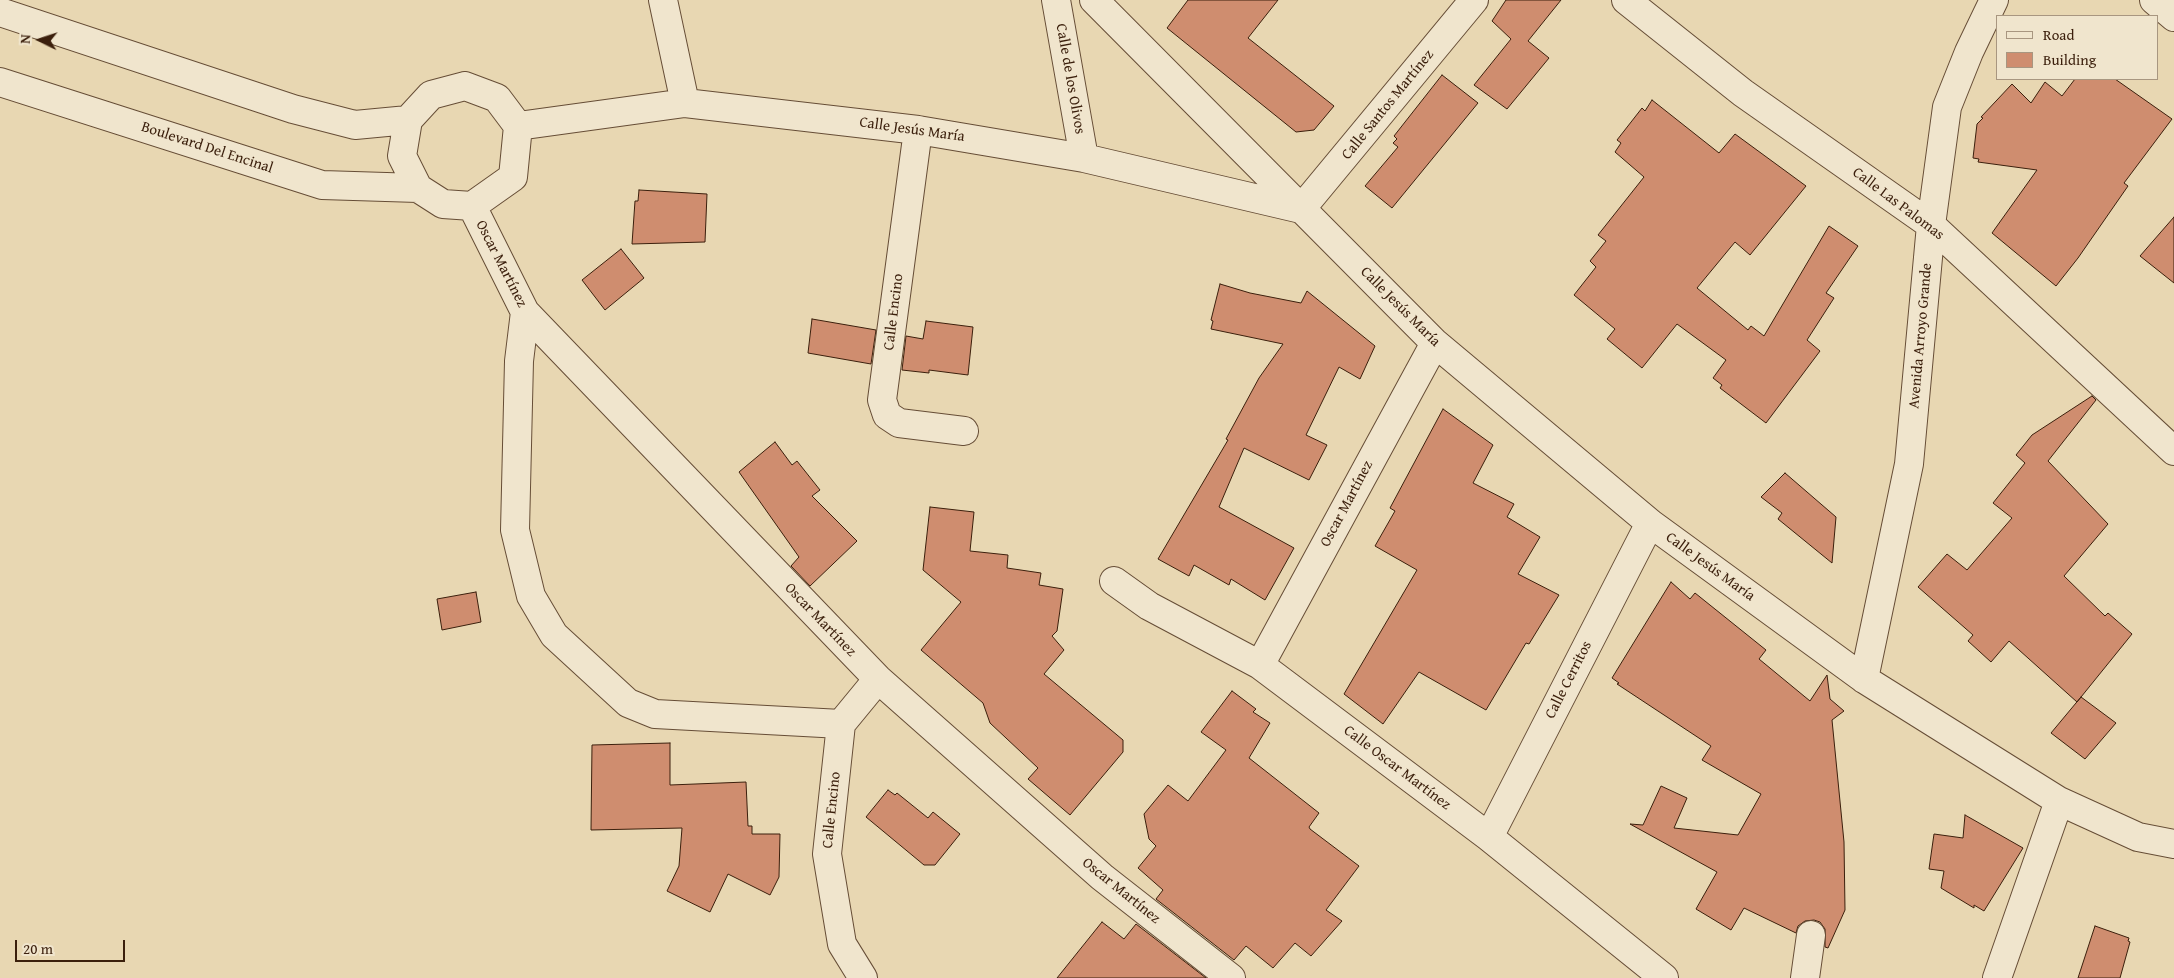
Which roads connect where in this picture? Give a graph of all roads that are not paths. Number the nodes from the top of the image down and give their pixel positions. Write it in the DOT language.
graph roads {
  1 [pos="663,0"];
  2 [pos="1056,0"];
  3 [pos="1094,0"];
  4 [pos="1474,0"];
  5 [pos="1626,0"];
  6 [pos="1994,0"];
  7 [pos="2154,0"];
  8 [pos="0,12"];
  9 [pos="2174,17"];
  10 [pos="0,82"];
  11 [pos="685,103"];
  12 [pos="408,120"];
  13 [pos="518,126"];
  14 [pos="918,130"];
  15 [pos="1084,158"];
  16 [pos="418,188"];
  17 [pos="472,206"];
  18 [pos="1301,210"];
  19 [pos="1931,225"];
  20 [pos="525,312"];
  21 [pos="1435,343"];
  22 [pos="964,431"];
  23 [pos="2174,451"];
  24 [pos="1650,523"];
  25 [pos="1114,581"];
  26 [pos="1260,665"];
  27 [pos="878,679"];
  28 [pos="1864,679"];
  29 [pos="841,724"];
  30 [pos="2059,801"];
  31 [pos="1489,837"];
  32 [pos="2174,844"];
  33 [pos="1811,935"];
  34 [pos="863,978"];
  35 [pos="1231,978"];
  36 [pos="1664,978"];
  37 [pos="1805,978"];
  38 [pos="1997,978"];
  1 -- 11 [label="street"];
  2 -- 15 [label="street, Calle de los Olivos"];
  3 -- 18 [label="street, Calle Jesús María"];
  4 -- 18 [label="street, Calle Santos Martínez"];
  5 -- 19 [label="street, Calle Las Palomas"];
  6 -- 19 [label="street, Avenida Arroyo Grande"];
  7 -- 9 [label="street"];
  8 -- 12 [label="street"];
  10 -- 16 [label="street, Boulevard Del Encinal"];
  11 -- 13 [label="street, Calle Jesús María"];
  11 -- 14 [label="street, Calle Jesús María"];
  12 -- 13 [label="street"];
  12 -- 16 [label="street"];
  13 -- 17 [label="street"];
  14 -- 15 [label="street, Calle Jesús María"];
  14 -- 22 [label="street, Calle Encino"];
  15 -- 18 [label="street, Calle Jesús María"];
  16 -- 17 [label="street"];
  17 -- 20 [label="street, Oscar Martínez"];
  18 -- 21 [label="street, Calle Jesús María"];
  19 -- 23 [label="street, Calle Las Palomas"];
  19 -- 28 [label="street, Avenida Arroyo Grande"];
  20 -- 27 [label="street, Oscar Martínez"];
  20 -- 29 [label="street"];
  21 -- 24 [label="street, Calle Jesús María"];
  21 -- 26 [label="street, Oscar Martínez"];
  24 -- 28 [label="street, Calle Jesús María"];
  24 -- 31 [label="street, Calle Cerritos"];
  25 -- 26 [label="street, Calle Oscar Martínez"];
  26 -- 31 [label="street, Calle Oscar Martínez"];
  27 -- 29 [label="street"];
  27 -- 35 [label="street, Oscar Martínez"];
  28 -- 30 [label="street, Calle Jesús María"];
  29 -- 34 [label="street, Calle Encino"];
  30 -- 32 [label="street, Calle Jesús María"];
  30 -- 38 [label="street"];
  31 -- 36 [label="street, Calle Oscar Martínez"];
  33 -- 37 [label="street"];
}
